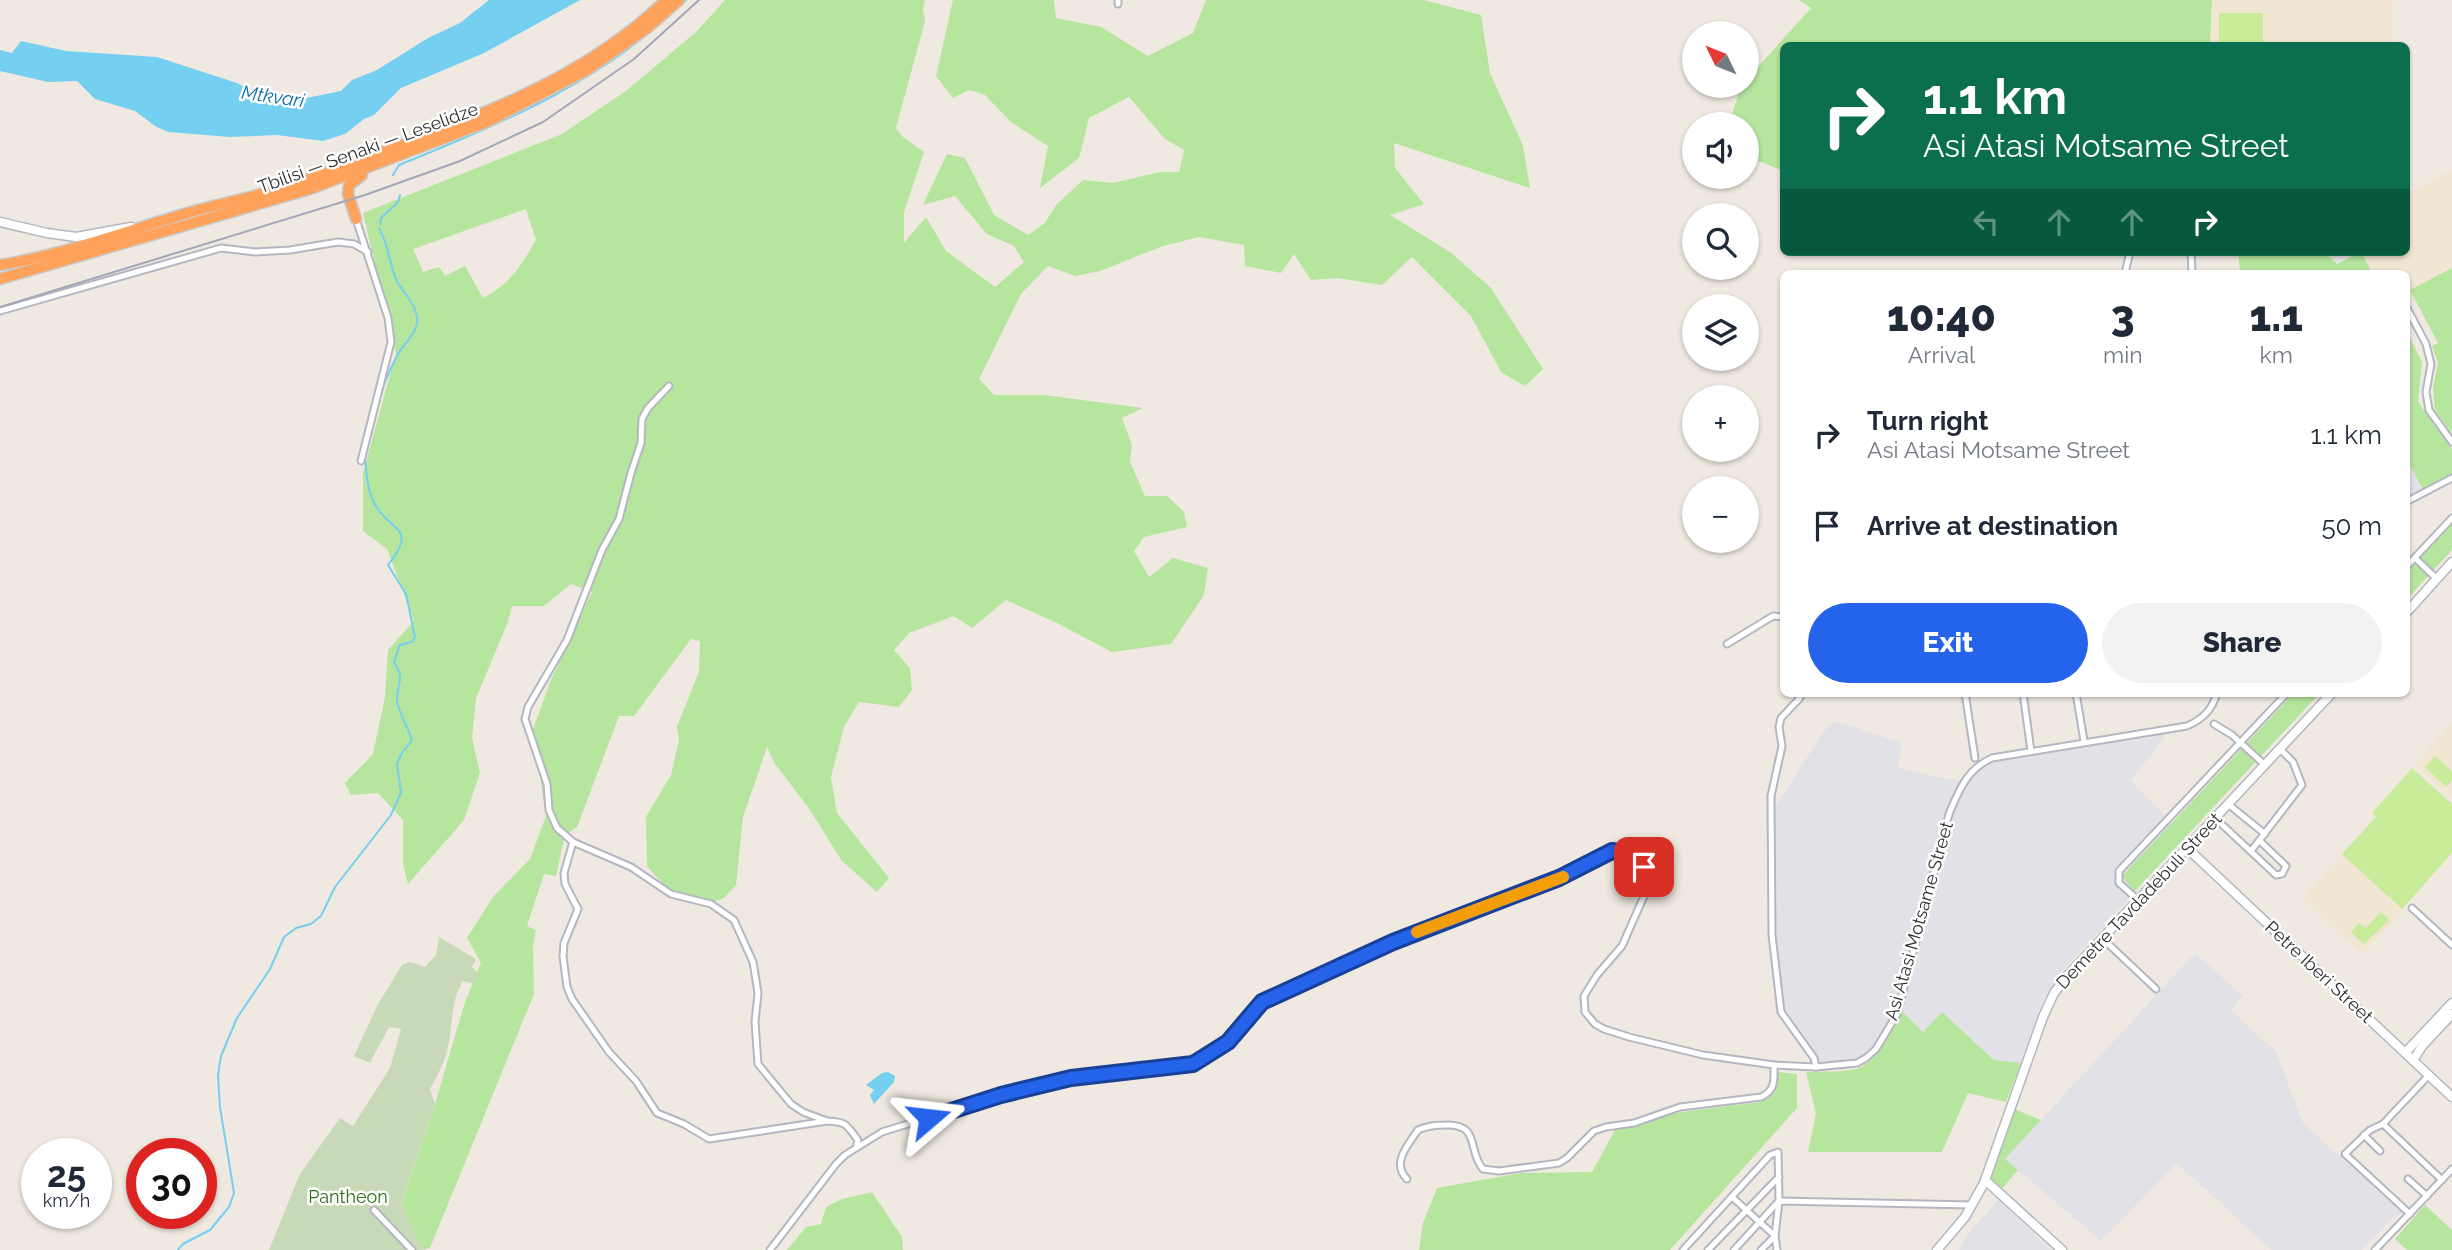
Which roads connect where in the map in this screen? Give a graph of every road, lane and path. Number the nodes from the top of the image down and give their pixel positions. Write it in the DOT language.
graph roads {
  1 [pos="666,0"];
  2 [pos="679,0"];
  3 [pos="380,164"];
  4 [pos="326,184"];
  5 [pos="348,194"];
  6 [pos="356,219"];
  7 [pos="161,221"];
  8 [pos="0,222"];
  9 [pos="368,252"];
  10 [pos="0,265"];
  11 [pos="0,279"];
  12 [pos="0,311"];
  13 [pos="2410,314"];
  14 [pos="669,386"];
  15 [pos="2452,442"];
  16 [pos="361,461"];
  17 [pos="2452,478"];
  18 [pos="2410,500"];
  19 [pos="2452,518"];
  20 [pos="2415,558"];
  21 [pos="2452,562"];
  22 [pos="2410,563"];
  23 [pos="2437,579"];
  24 [pos="2410,609"];
  25 [pos="1780,617"];
  26 [pos="1727,644"];
  27 [pos="1800,697"];
  28 [pos="1966,697"];
  29 [pos="2024,697"];
  30 [pos="2077,697"];
  31 [pos="2215,697"];
  32 [pos="2283,697"];
  33 [pos="2328,697"];
  34 [pos="2214,724"];
  35 [pos="2084,741"];
  36 [pos="2240,743"];
  37 [pos="2280,749"];
  38 [pos="2031,751"];
  39 [pos="1975,758"];
  40 [pos="2264,765"];
  41 [pos="2228,804"];
  42 [pos="2215,818"];
  43 [pos="2265,834"];
  44 [pos="2260,841"];
  45 [pos="573,842"];
  46 [pos="2187,848"];
  47 [pos="2251,851"];
  48 [pos="2138,900"];
  49 [pos="2412,908"];
  50 [pos="2102,938"];
  51 [pos="2452,945"];
  52 [pos="2157,989"];
  53 [pos="2452,1003"];
  54 [pos="2452,1014"];
  55 [pos="2406,1053"];
  56 [pos="2413,1060"];
  57 [pos="1774,1065"];
  58 [pos="1816,1067"];
  59 [pos="2429,1075"];
  60 [pos="2452,1097"];
  61 [pos="827,1121"];
  62 [pos="2383,1124"];
  63 [pos="2364,1135"];
  64 [pos="856,1148"];
  65 [pos="2380,1150"];
  66 [pos="2452,1169"];
  67 [pos="1779,1177"];
  68 [pos="1407,1179"];
  69 [pos="1985,1180"];
  70 [pos="2408,1180"];
  71 [pos="2442,1180"];
  72 [pos="2427,1196"];
  73 [pos="1732,1197"];
  74 [pos="1780,1201"];
  75 [pos="1973,1205"];
  76 [pos="374,1210"];
  77 [pos="1746,1210"];
  78 [pos="2410,1214"];
  79 [pos="1760,1222"];
  80 [pos="1775,1236"];
  81 [pos="412,1250"];
  82 [pos="770,1250"];
  83 [pos="1683,1250"];
  84 [pos="1709,1250"];
  85 [pos="1734,1250"];
  86 [pos="1761,1250"];
  87 [pos="1777,1250"];
  88 [pos="1937,1250"];
  89 [pos="2062,1250"];
  90 [pos="2375,1250"];
  1 -- 7 [label="highway, Tbilisi — Senaki — Leselidze"];
  2 -- 3 [label="highway, Tbilisi — Senaki — Leselidze"];
  3 -- 4 [label="highway, Tbilisi — Senaki — Leselidze"];
  3 -- 5 [label="highway"];
  4 -- 5 [label="highway"];
  4 -- 11 [label="highway, Tbilisi — Senaki — Leselidze"];
  5 -- 6 [label="highway"];
  6 -- 9 [label="street"];
  7 -- 8 [label="main road"];
  7 -- 10 [label="highway"];
  9 -- 12 [label="street"];
  9 -- 16 [label="street"];
  13 -- 15 [label="street"];
  14 -- 45 [label="street"];
  17 -- 18 [label="street"];
  19 -- 20 [label="street"];
  20 -- 22 [label="street"];
  20 -- 23 [label="street"];
  21 -- 23 [label="main road"];
  23 -- 24 [label="main road"];
  25 -- 26 [label="street"];
  27 -- 58 [label="street"];
  28 -- 39 [label="street"];
  29 -- 38 [label="street"];
  30 -- 35 [label="street"];
  31 -- 35 [label="street, Asi Atasi Motsame Street"];
  32 -- 36 [label="street, Demetre Tavdadebuli Street"];
  33 -- 37 [label="main road, Demetre Tavdadebuli Street"];
  34 -- 36 [label="street"];
  35 -- 38 [label="street, Asi Atasi Motsame Street"];
  36 -- 40 [label="street"];
  36 -- 48 [label="street, Demetre Tavdadebuli Street"];
  37 -- 40 [label="main road, Demetre Tavdadebuli Street"];
  37 -- 43 [label="street"];
  38 -- 58 [label="street, Asi Atasi Motsame Street"];
  40 -- 41 [label="main road, Demetre Tavdadebuli Street"];
  41 -- 42 [label="main road, Demetre Tavdadebuli Street"];
  41 -- 43 [label="street"];
  42 -- 46 [label="main road, Demetre Tavdadebuli Street"];
  42 -- 47 [label="street"];
  43 -- 44 [label="street"];
  44 -- 47 [label="street"];
  44 -- 47 [label="street"];
  45 -- 61 [label="street"];
  45 -- 61 [label="street"];
  46 -- 48 [label="main road, Demetre Tavdadebuli Street"];
  46 -- 55 [label="main road, Petre Iberi Street"];
  48 -- 50 [label="main road, Demetre Tavdadebuli Street"];
  49 -- 51 [label="street"];
  50 -- 52 [label="street"];
  50 -- 69 [label="main road, Demetre Tavdadebuli Street"];
  53 -- 55 [label="main road"];
  54 -- 56 [label="main road"];
  55 -- 56 [label="main road, Petre Iberi Street"];
  56 -- 59 [label="main road, Petre Iberi Street"];
  57 -- 58 [label="street, Asi Atasi Motsame Street"];
  57 -- 64 [label="street, Asi Atasi Motsame Street"];
  57 -- 68 [label="street"];
  59 -- 60 [label="main road, Petre Iberi Street"];
  59 -- 62 [label="street"];
  61 -- 64 [label="street"];
  62 -- 63 [label="street"];
  62 -- 71 [label="street"];
  63 -- 65 [label="street"];
  63 -- 78 [label="street"];
  64 -- 82 [label="street, Asi Atasi Motsame Street"];
  66 -- 71 [label="street"];
  67 -- 73 [label="street"];
  67 -- 74 [label="street"];
  67 -- 77 [label="street"];
  69 -- 75 [label="main road, Demetre Tavdadebuli Street"];
  69 -- 89 [label="main road"];
  70 -- 72 [label="street"];
  71 -- 72 [label="street"];
  72 -- 78 [label="street"];
  73 -- 77 [label="street"];
  73 -- 83 [label="street"];
  74 -- 75 [label="street"];
  74 -- 79 [label="street"];
  74 -- 80 [label="street"];
  75 -- 88 [label="main road, Demetre Tavdadebuli Street"];
  76 -- 81 [label="street"];
  77 -- 79 [label="street"];
  77 -- 84 [label="street"];
  78 -- 90 [label="street"];
  79 -- 80 [label="street"];
  79 -- 85 [label="street"];
  80 -- 86 [label="street"];
  80 -- 87 [label="street"];
}
